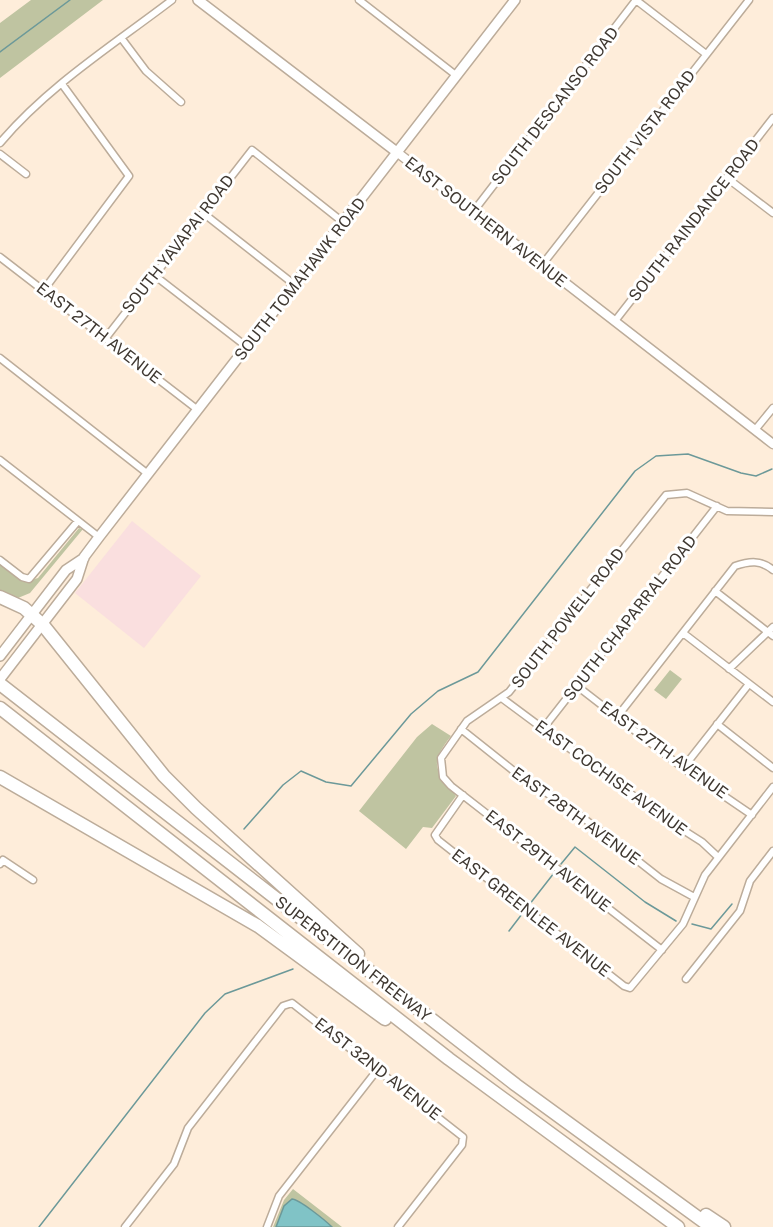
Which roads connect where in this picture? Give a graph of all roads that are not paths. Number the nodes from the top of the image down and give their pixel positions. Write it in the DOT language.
graph roads {
  1 [pos="172,0"];
  2 [pos="198,0"];
  3 [pos="359,0"];
  4 [pos="636,0"];
  5 [pos="749,0"];
  6 [pos="512,1"];
  7 [pos="122,39"];
  8 [pos="706,54"];
  9 [pos="457,76"];
  10 [pos="62,84"];
  11 [pos="181,102"];
  12 [pos="773,118"];
  13 [pos="0,143"];
  14 [pos="398,153"];
  15 [pos="0,154"];
  16 [pos="26,174"];
  17 [pos="727,178"];
  18 [pos="473,212"];
  19 [pos="202,213"];
  20 [pos="773,213"];
  21 [pos="344,223"];
  22 [pos="0,257"];
  23 [pos="542,265"];
  24 [pos="154,275"];
  25 [pos="295,285"];
  26 [pos="43,291"];
  27 [pos="615,321"];
  28 [pos="105,339"];
  29 [pos="247,347"];
  30 [pos="0,358"];
  31 [pos="773,408"];
  32 [pos="198,410"];
  33 [pos="755,430"];
  34 [pos="773,444"];
  35 [pos="0,460"];
  36 [pos="148,474"];
  37 [pos="717,506"];
  38 [pos="773,512"];
  39 [pos="78,521"];
  40 [pos="99,537"];
  41 [pos="84,557"];
  42 [pos="0,560"];
  43 [pos="773,570"];
  44 [pos="715,591"];
  45 [pos="0,597"];
  46 [pos="32,615"];
  47 [pos="43,625"];
  48 [pos="771,632"];
  49 [pos="682,633"];
  50 [pos="0,656"];
  51 [pos="729,669"];
  52 [pos="0,679"];
  53 [pos="0,684"];
  54 [pos="749,684"];
  55 [pos="577,686"];
  56 [pos="503,699"];
  57 [pos="773,702"];
  58 [pos="0,708"];
  59 [pos="617,717"];
  60 [pos="717,724"];
  61 [pos="460,729"];
  62 [pos="542,730"];
  63 [pos="440,767"];
  64 [pos="683,768"];
  65 [pos="773,768"];
  66 [pos="0,777"];
  67 [pos="773,787"];
  68 [pos="463,795"];
  69 [pos="752,815"];
  70 [pos="773,851"];
  71 [pos="718,857"];
  72 [pos="0,864"];
  73 [pos="33,880"];
  74 [pos="694,897"];
  75 [pos="662,950"];
  76 [pos="686,979"];
  77 [pos="418,1011"];
  78 [pos="378,1069"];
  79 [pos="531,1120"];
  80 [pos="604,1150"];
  81 [pos="125,1227"];
  82 [pos="267,1227"];
  83 [pos="398,1227"];
  84 [pos="678,1227"];
  85 [pos="711,1227"];
  86 [pos="724,1227"];
  1 -- 7 [label="street"];
  2 -- 14 [label="main road, EAST SOUTHERN AVENUE"];
  3 -- 9 [label="street"];
  4 -- 8 [label="street"];
  4 -- 18 [label="street, SOUTH DESCANSO ROAD"];
  5 -- 8 [label="street, SOUTH VISTA ROAD"];
  6 -- 9 [label="main road, SOUTH TOMAHAWK ROAD"];
  7 -- 10 [label="street"];
  7 -- 11 [label="street"];
  8 -- 23 [label="street, SOUTH VISTA ROAD"];
  9 -- 14 [label="main road, SOUTH TOMAHAWK ROAD"];
  10 -- 13 [label="street"];
  10 -- 26 [label="street"];
  12 -- 17 [label="street, SOUTH RAINDANCE ROAD"];
  14 -- 18 [label="street, EAST SOUTHERN AVENUE"];
  14 -- 21 [label="main road, SOUTH TOMAHAWK ROAD"];
  15 -- 16 [label="street"];
  17 -- 20 [label="street"];
  17 -- 27 [label="street, SOUTH RAINDANCE ROAD"];
  18 -- 23 [label="street, EAST SOUTHERN AVENUE"];
  19 -- 21 [label="street, SOUTH YAVAPAI ROAD"];
  19 -- 24 [label="street, SOUTH YAVAPAI ROAD"];
  19 -- 25 [label="street"];
  21 -- 25 [label="main road, SOUTH TOMAHAWK ROAD"];
  22 -- 26 [label="street, EAST 27TH AVENUE"];
  23 -- 27 [label="street, EAST SOUTHERN AVENUE"];
  24 -- 28 [label="street, SOUTH YAVAPAI ROAD"];
  24 -- 29 [label="street"];
  25 -- 29 [label="main road, SOUTH TOMAHAWK ROAD"];
  26 -- 28 [label="street, EAST 27TH AVENUE"];
  27 -- 33 [label="street, EAST SOUTHERN AVENUE"];
  28 -- 32 [label="street, EAST 27TH AVENUE"];
  29 -- 32 [label="main road, SOUTH TOMAHAWK ROAD"];
  30 -- 36 [label="street"];
  31 -- 33 [label="street"];
  32 -- 36 [label="main road, SOUTH TOMAHAWK ROAD"];
  33 -- 34 [label="street, EAST SOUTHERN AVENUE"];
  35 -- 39 [label="street"];
  36 -- 40 [label="main road, SOUTH TOMAHAWK ROAD"];
  37 -- 38 [label="street"];
  37 -- 55 [label="street, SOUTH CHAPARRAL ROAD"];
  37 -- 56 [label="street, SOUTH POWELL ROAD"];
  39 -- 40 [label="street"];
  39 -- 42 [label="street"];
  40 -- 41 [label="main road, SOUTH TOMAHAWK ROAD"];
  41 -- 46 [label="main road, SOUTH TOMAHAWK ROAD"];
  41 -- 47 [label="main road, SOUTH TOMAHAWK ROAD"];
  43 -- 44 [label="street"];
  44 -- 48 [label="street"];
  44 -- 49 [label="street"];
  45 -- 46 [label="highway"];
  46 -- 47 [label="highway"];
  46 -- 50 [label="main road, SOUTH TOMAHAWK ROAD"];
  47 -- 52 [label="main road, SOUTH TOMAHAWK ROAD"];
  47 -- 77 [label="highway"];
  48 -- 51 [label="street"];
  49 -- 51 [label="street"];
  49 -- 59 [label="street"];
  51 -- 54 [label="street"];
  53 -- 77 [label="highway, SUPERSTITION FREEWAY"];
  54 -- 57 [label="street"];
  54 -- 60 [label="street"];
  55 -- 59 [label="street, EAST 27TH AVENUE"];
  55 -- 62 [label="street, SOUTH CHAPARRAL ROAD"];
  56 -- 61 [label="street, SOUTH POWELL ROAD"];
  56 -- 62 [label="street, EAST COCHISE AVENUE"];
  58 -- 79 [label="highway, SUPERSTITION FREEWAY"];
  59 -- 64 [label="street, EAST 27TH AVENUE"];
  60 -- 64 [label="street"];
  60 -- 65 [label="street"];
  61 -- 63 [label="street, SOUTH POWELL ROAD"];
  61 -- 74 [label="street, EAST 28TH AVENUE"];
  62 -- 71 [label="street, EAST COCHISE AVENUE"];
  63 -- 68 [label="street, EAST 29TH AVENUE"];
  64 -- 69 [label="street, EAST 27TH AVENUE"];
  66 -- 79 [label="highway"];
  67 -- 69 [label="street"];
  68 -- 75 [label="street, EAST 29TH AVENUE"];
  68 -- 75 [label="street, EAST GREENLEE AVENUE"];
  69 -- 71 [label="street"];
  70 -- 76 [label="street"];
  71 -- 74 [label="street"];
  72 -- 73 [label="street"];
  74 -- 75 [label="street"];
  77 -- 80 [label="highway, SUPERSTITION FREEWAY"];
  78 -- 81 [label="street, EAST 32ND AVENUE"];
  78 -- 82 [label="street"];
  78 -- 83 [label="street, EAST 32ND AVENUE"];
  79 -- 84 [label="highway, SUPERSTITION FREEWAY"];
  80 -- 85 [label="highway, SUPERSTITION FREEWAY"];
  80 -- 86 [label="highway"];
}
